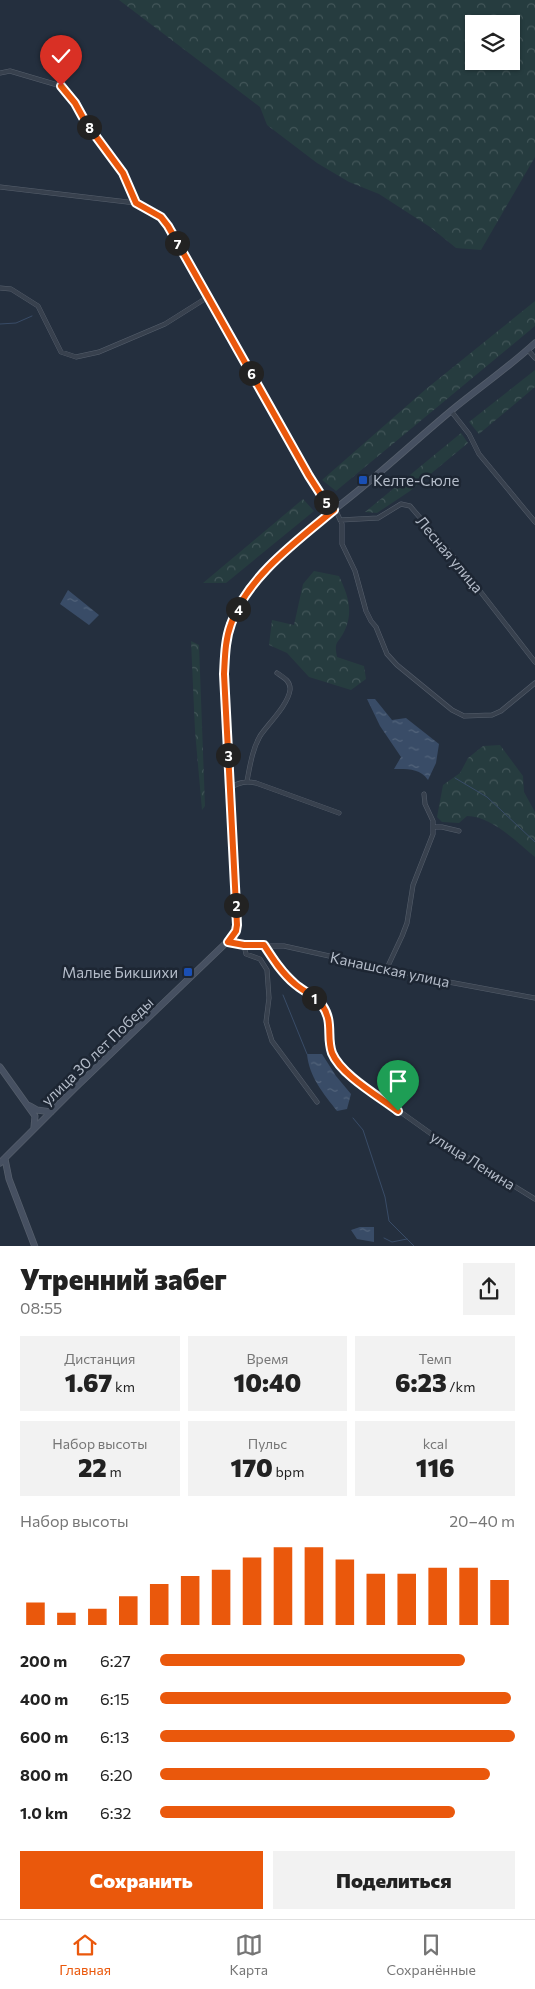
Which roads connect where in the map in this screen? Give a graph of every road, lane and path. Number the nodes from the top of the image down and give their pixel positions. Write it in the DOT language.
graph roads {
  1 [pos="0,73"];
  2 [pos="0,187"];
  3 [pos="136,203"];
  4 [pos="0,288"];
  5 [pos="208,297"];
  6 [pos="535,343"];
  7 [pos="528,350"];
  8 [pos="535,358"];
  9 [pos="451,411"];
  10 [pos="334,510"];
  11 [pos="340,520"];
  12 [pos="535,522"];
  13 [pos="535,662"];
  14 [pos="277,673"];
  15 [pos="535,683"];
  16 [pos="247,782"];
  17 [pos="230,788"];
  18 [pos="424,794"];
  19 [pos="338,814"];
  20 [pos="433,827"];
  21 [pos="459,831"];
  22 [pos="228,942"];
  23 [pos="244,945"];
  24 [pos="264,945"];
  25 [pos="387,968"];
  26 [pos="535,998"];
  27 [pos="0,1067"];
  28 [pos="317,1102"];
  29 [pos="28,1105"];
  30 [pos="51,1112"];
  31 [pos="33,1129"];
  32 [pos="2,1161"];
  33 [pos="2,1176"];
  34 [pos="9,1179"];
  35 [pos="535,1199"];
  36 [pos="35,1246"];
  1 -- 3 [label="street"];
  2 -- 3 [label="street"];
  3 -- 5 [label="street"];
  4 -- 5 [label="street"];
  5 -- 10 [label="street"];
  6 -- 7 [label="street"];
  7 -- 8 [label="street"];
  7 -- 9 [label="street"];
  9 -- 10 [label="street"];
  9 -- 12 [label="street"];
  10 -- 11 [label="street"];
  10 -- 17 [label="street"];
  11 -- 13 [label="street, Лесная улица"];
  11 -- 15 [label="street"];
  14 -- 16 [label="street"];
  16 -- 17 [label="street"];
  16 -- 19 [label="street"];
  17 -- 22 [label="street"];
  18 -- 20 [label="street"];
  20 -- 21 [label="street"];
  20 -- 25 [label="street"];
  22 -- 23 [label="street, Канашская улица"];
  22 -- 30 [label="street, улица 30 лет Победы"];
  23 -- 24 [label="street, Канашская улица"];
  23 -- 28 [label="street"];
  24 -- 25 [label="street, Канашская улица"];
  24 -- 35 [label="street, улица Ленина"];
  25 -- 26 [label="street, Канашская улица"];
  27 -- 29 [label="street"];
  29 -- 30 [label="street"];
  29 -- 31 [label="street"];
  30 -- 31 [label="street, улица 30 лет Победы"];
  31 -- 32 [label="street, улица 30 лет Победы"];
  32 -- 34 [label="street"];
  33 -- 34 [label="street"];
  34 -- 36 [label="street"];
}
